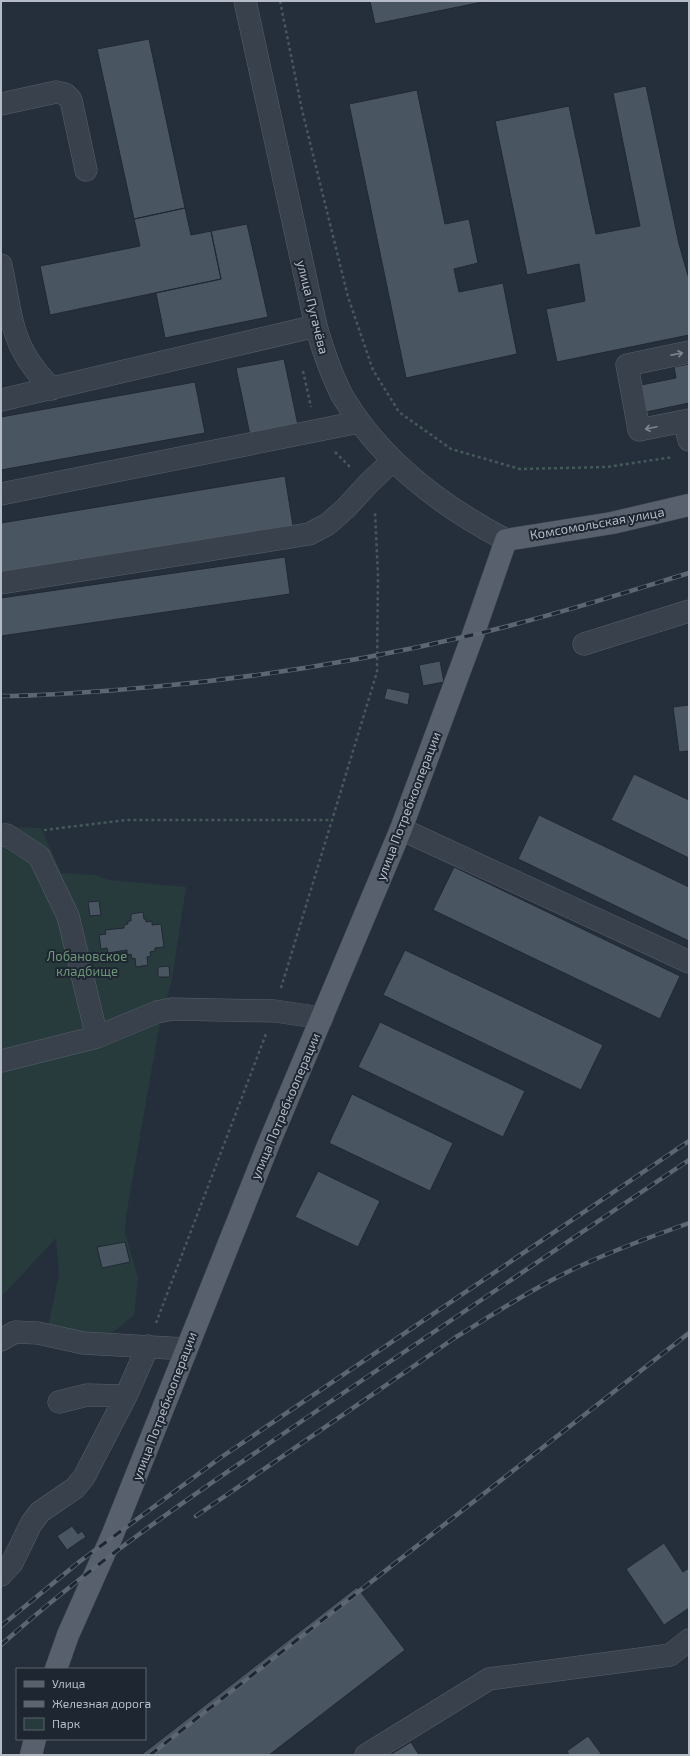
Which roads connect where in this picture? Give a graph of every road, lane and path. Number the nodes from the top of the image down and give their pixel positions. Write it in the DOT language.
graph roads {
  1 [pos="245,1"];
  2 [pos="280,1"];
  3 [pos="1,104"];
  4 [pos="86,170"];
  5 [pos="2,275"];
  6 [pos="7,320"];
  7 [pos="316,326"];
  8 [pos="689,352"];
  9 [pos="303,369"];
  10 [pos="52,389"];
  11 [pos="1,400"];
  12 [pos="359,422"];
  13 [pos="688,427"];
  14 [pos="316,430"];
  15 [pos="674,457"];
  16 [pos="393,460"];
  17 [pos="368,484"];
  18 [pos="1,494"];
  19 [pos="689,505"];
  20 [pos="506,540"];
  21 [pos="1,583"];
  22 [pos="689,611"];
  23 [pos="584,644"];
  24 [pos="331,820"];
  25 [pos="401,829"];
  26 [pos="4,835"];
  27 [pos="689,962"];
  28 [pos="275,1011"];
  29 [pos="322,1018"];
  30 [pos="97,1037"];
  31 [pos="1,1061"];
  32 [pos="1,1340"];
  33 [pos="148,1346"];
  34 [pos="186,1349"];
  35 [pos="126,1396"];
  36 [pos="59,1402"];
  37 [pos="1,1575"];
  38 [pos="689,1640"];
  39 [pos="56,1668"];
  40 [pos="35,1740"];
  41 [pos="31,1755"];
  42 [pos="366,1755"];
  1 -- 7 [label="street, улица Пугачёва"];
  2 -- 15 [label="path"];
  3 -- 4 [label="street"];
  5 -- 6 [label="street"];
  6 -- 10 [label="street"];
  7 -- 10 [label="street"];
  7 -- 12 [label="street, улица Пугачёва"];
  13 -- 8 [label="street, one-way"];
  9 -- 14 [label="path"];
  10 -- 11 [label="street"];
  12 -- 14 [label="street"];
  12 -- 16 [label="street, улица Пугачёва"];
  14 -- 17 [label="path"];
  14 -- 18 [label="street"];
  16 -- 17 [label="street"];
  16 -- 20 [label="street, улица Пугачёва"];
  17 -- 21 [label="street"];
  17 -- 24 [label="path"];
  19 -- 20 [label="main road, Комсомольская улица"];
  20 -- 25 [label="main road, улица Потребкооперации"];
  22 -- 23 [label="street"];
  24 -- 26 [label="path"];
  24 -- 28 [label="path"];
  25 -- 27 [label="street"];
  25 -- 29 [label="main road, улица Потребкооперации"];
  26 -- 30 [label="street"];
  28 -- 29 [label="street"];
  28 -- 30 [label="street"];
  28 -- 33 [label="path"];
  29 -- 34 [label="main road, улица Потребкооперации"];
  30 -- 31 [label="street"];
  32 -- 33 [label="street"];
  33 -- 34 [label="street"];
  33 -- 35 [label="street"];
  34 -- 39 [label="main road, улица Потребкооперации"];
  35 -- 36 [label="street"];
  35 -- 37 [label="street"];
  38 -- 42 [label="street"];
  40 -- 41 [label="main road"];
}
